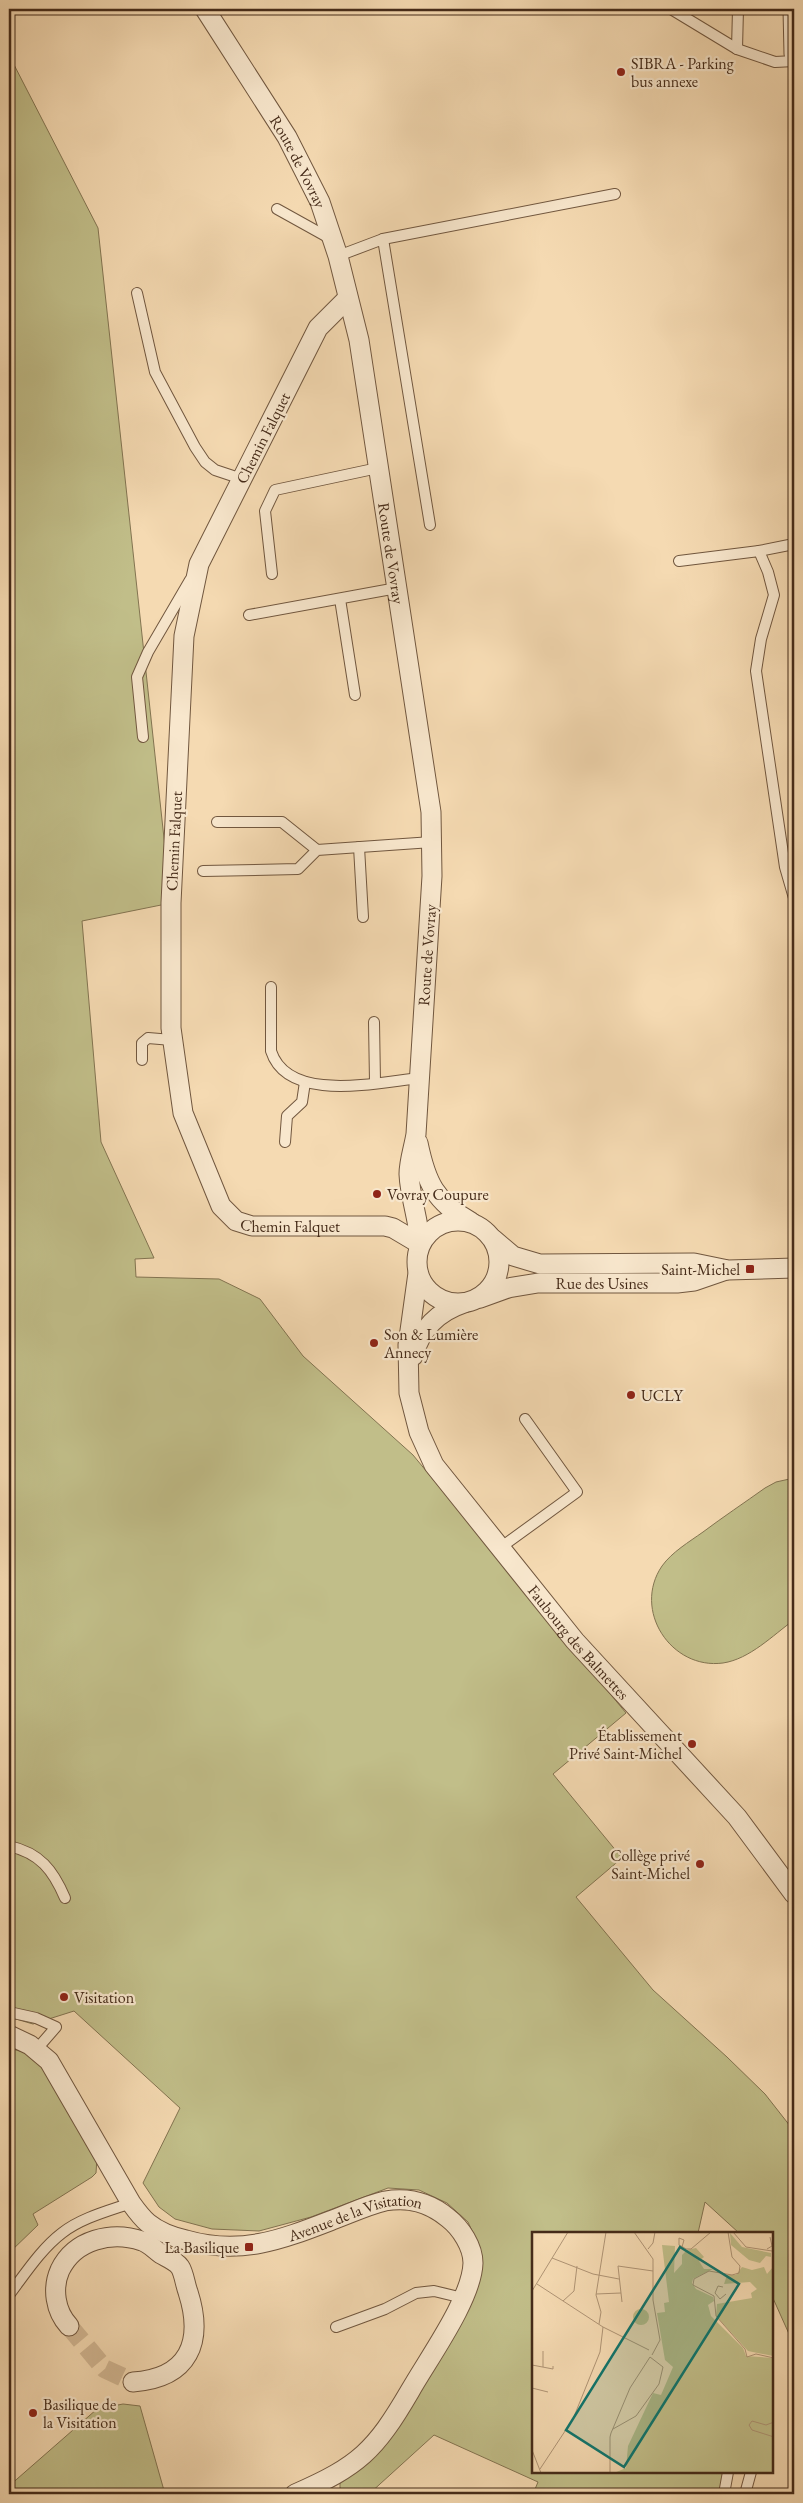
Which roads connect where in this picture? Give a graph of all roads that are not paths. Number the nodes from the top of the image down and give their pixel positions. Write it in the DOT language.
graph roads {
  1 [pos="205,9"];
  2 [pos="671,9"];
  3 [pos="738,9"];
  4 [pos="793,9"];
  5 [pos="737,49"];
  6 [pos="794,54"];
  7 [pos="794,61"];
  8 [pos="615,194"];
  9 [pos="277,209"];
  10 [pos="383,239"];
  11 [pos="336,248"];
  12 [pos="137,293"];
  13 [pos="348,298"];
  14 [pos="378,468"];
  15 [pos="242,479"];
  16 [pos="430,525"];
  17 [pos="794,544"];
  18 [pos="759,551"];
  19 [pos="679,561"];
  20 [pos="199,564"];
  21 [pos="272,574"];
  22 [pos="397,588"];
  23 [pos="340,599"];
  24 [pos="250,615"];
  25 [pos="355,695"];
  26 [pos="144,737"];
  27 [pos="217,822"];
  28 [pos="432,842"];
  29 [pos="359,848"];
  30 [pos="317,850"];
  31 [pos="203,871"];
  32 [pos="794,898"];
  33 [pos="363,917"];
  34 [pos="270,987"];
  35 [pos="374,1022"];
  36 [pos="172,1040"];
  37 [pos="142,1060"];
  38 [pos="420,1078"];
  39 [pos="305,1082"];
  40 [pos="375,1082"];
  41 [pos="416,1134"];
  42 [pos="286,1142"];
  43 [pos="474,1223"];
  44 [pos="492,1239"];
  45 [pos="420,1244"];
  46 [pos="794,1268"];
  47 [pos="728,1270"];
  48 [pos="418,1273"];
  49 [pos="471,1301"];
  50 [pos="410,1367"];
  51 [pos="524,1419"];
  52 [pos="500,1548"];
  53 [pos="9,1846"];
  54 [pos="794,1894"];
  55 [pos="65,1898"];
  56 [pos="9,2012"];
  57 [pos="9,2035"];
  58 [pos="36,2050"];
  59 [pos="131,2203"];
  60 [pos="9,2295"];
  61 [pos="463,2298"];
  62 [pos="69,2326"];
  63 [pos="336,2326"];
  64 [pos="132,2382"];
  65 [pos="728,2473"];
  66 [pos="751,2473"];
  67 [pos="296,2494"];
  68 [pos="724,2494"];
  69 [pos="745,2494"];
  1 -- 11 [label="street, Route de Vovray"];
  2 -- 5 [label="lane"];
  3 -- 5 [label="lane"];
  4 -- 6 [label="street"];
  5 -- 7 [label="lane"];
  8 -- 10 [label="lane"];
  9 -- 11 [label="lane"];
  10 -- 11 [label="lane"];
  10 -- 16 [label="lane"];
  11 -- 13 [label="street, Route de Vovray"];
  12 -- 15 [label="lane"];
  13 -- 14 [label="street, Route de Vovray"];
  13 -- 15 [label="street, Chemin Falquet"];
  14 -- 21 [label="lane"];
  14 -- 22 [label="street, Route de Vovray"];
  15 -- 20 [label="street, Chemin Falquet"];
  17 -- 18 [label="lane"];
  18 -- 19 [label="lane"];
  18 -- 32 [label="lane"];
  20 -- 26 [label="lane"];
  20 -- 36 [label="street, Chemin Falquet"];
  22 -- 23 [label="lane"];
  22 -- 28 [label="street, Route de Vovray"];
  23 -- 24 [label="lane"];
  23 -- 25 [label="lane"];
  27 -- 30 [label="lane"];
  28 -- 29 [label="lane"];
  28 -- 38 [label="street, Route de Vovray"];
  29 -- 30 [label="lane"];
  29 -- 33 [label="lane"];
  30 -- 31 [label="lane"];
  34 -- 39 [label="lane"];
  35 -- 40 [label="lane"];
  36 -- 37 [label="lane"];
  36 -- 45 [label="street, Chemin Falquet"];
  38 -- 40 [label="lane"];
  38 -- 41 [label="street, Route de Vovray"];
  39 -- 40 [label="lane"];
  39 -- 42 [label="lane"];
  41 -- 43 [label="street, Route de Vovray"];
  41 -- 45 [label="street, Route de Vovray"];
  43 -- 44 [label="street"];
  43 -- 45 [label="street"];
  44 -- 47 [label="street, Rue des Usines"];
  44 -- 49 [label="street"];
  45 -- 48 [label="street"];
  46 -- 47 [label="street, Rue des Usines"];
  47 -- 49 [label="street, Rue des Usines"];
  48 -- 49 [label="street"];
  48 -- 50 [label="street, Faubourg des Balmettes"];
  49 -- 50 [label="street, Faubourg des Balmettes"];
  50 -- 52 [label="street, Faubourg des Balmettes"];
  51 -- 52 [label="lane"];
  52 -- 54 [label="street, Faubourg des Balmettes"];
  53 -- 55 [label="lane"];
  56 -- 58 [label="lane"];
  57 -- 58 [label="street, Avenue de la Visitation"];
  58 -- 59 [label="street, Avenue de la Visitation"];
  59 -- 60 [label="lane"];
  59 -- 61 [label="street, Avenue de la Visitation"];
  61 -- 63 [label="lane"];
  61 -- 67 [label="street, Avenue de la Visitation"];
  62 -- 64 [label="street"];
  65 -- 68 [label="lane"];
  66 -- 69 [label="lane"];
}
